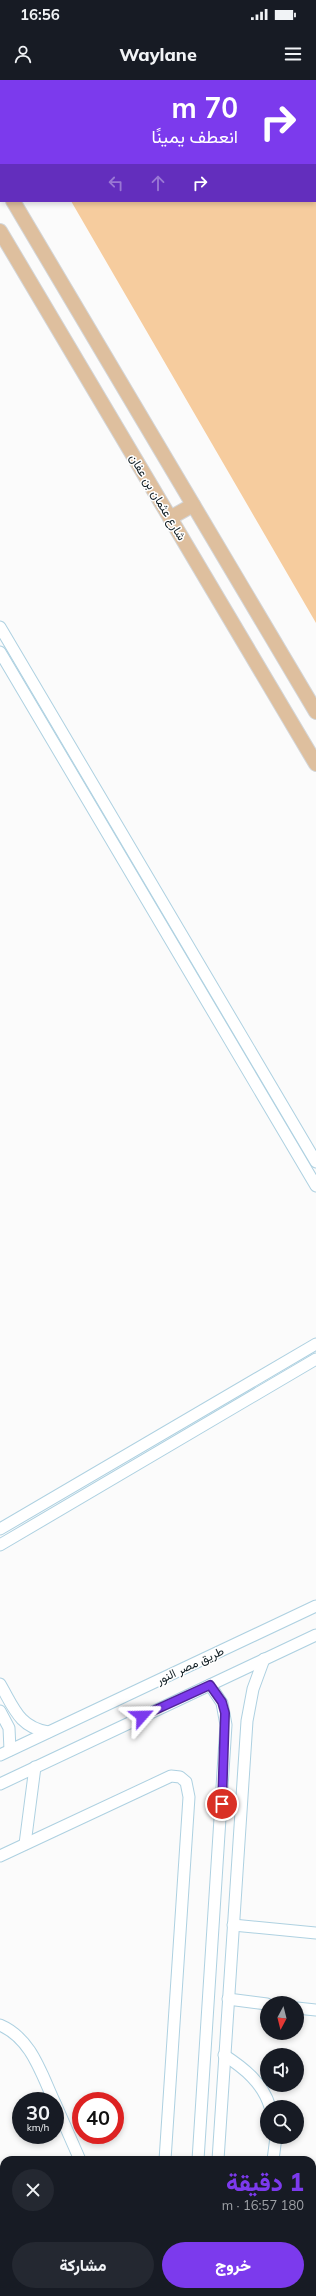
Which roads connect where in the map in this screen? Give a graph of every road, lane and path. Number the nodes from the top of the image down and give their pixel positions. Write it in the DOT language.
graph roads {
  1 [pos="14,202"];
  2 [pos="0,231"];
  3 [pos="193,504"];
  4 [pos="170,518"];
  5 [pos="0,627"];
  6 [pos="0,652"];
  7 [pos="316,712"];
  8 [pos="316,764"];
  9 [pos="316,1162"];
  10 [pos="316,1186"];
  11 [pos="316,1344"];
  12 [pos="316,1359"];
  13 [pos="0,1529"];
  14 [pos="0,1545"];
  15 [pos="316,1606"];
  16 [pos="316,1635"];
  17 [pos="264,1659"];
  18 [pos="0,1684"];
  19 [pos="210,1685"];
  20 [pos="0,1711"];
  21 [pos="48,1732"];
  22 [pos="5,1753"];
  23 [pos="35,1767"];
  24 [pos="0,1784"];
  25 [pos="25,1844"];
  26 [pos="0,1856"];
  27 [pos="233,1925"];
  28 [pos="316,1933"];
  29 [pos="228,1998"];
  30 [pos="260,2003"];
  31 [pos="304,2009"];
  32 [pos="316,2010"];
  33 [pos="0,2025"];
  34 [pos="224,2055"];
  35 [pos="49,2092"];
  36 [pos="266,2100"];
  37 [pos="64,2124"];
  38 [pos="275,2144"];
  39 [pos="78,2156"];
  40 [pos="166,2156"];
  41 [pos="198,2156"];
  42 [pos="218,2156"];
  43 [pos="274,2156"];
  1 -- 3 [label="main road"];
  2 -- 4 [label="main road, شارع عثمان بن عفان"];
  3 -- 4 [label="main road"];
  3 -- 7 [label="main road"];
  4 -- 8 [label="main road, شارع عثمان بن عفان"];
  5 -- 9 [label="street"];
  6 -- 10 [label="street"];
  11 -- 13 [label="street"];
  12 -- 14 [label="street"];
  15 -- 21 [label="street, طريق مصر النور"];
  16 -- 17 [label="street"];
  17 -- 19 [label="street"];
  17 -- 27 [label="street"];
  18 -- 21 [label="street"];
  19 -- 23 [label="street"];
  19 -- 41 [label="street"];
  20 -- 22 [label="street"];
  21 -- 22 [label="street, طريق مصر النور"];
  23 -- 24 [label="street"];
  23 -- 25 [label="street"];
  25 -- 26 [label="street"];
  25 -- 40 [label="street"];
  27 -- 28 [label="street"];
  27 -- 29 [label="street"];
  29 -- 30 [label="street"];
  29 -- 34 [label="street"];
  31 -- 32 [label="street"];
  33 -- 35 [label="street"];
  34 -- 36 [label="street"];
  34 -- 42 [label="street"];
  37 -- 39 [label="street"];
  38 -- 43 [label="street"];
}
